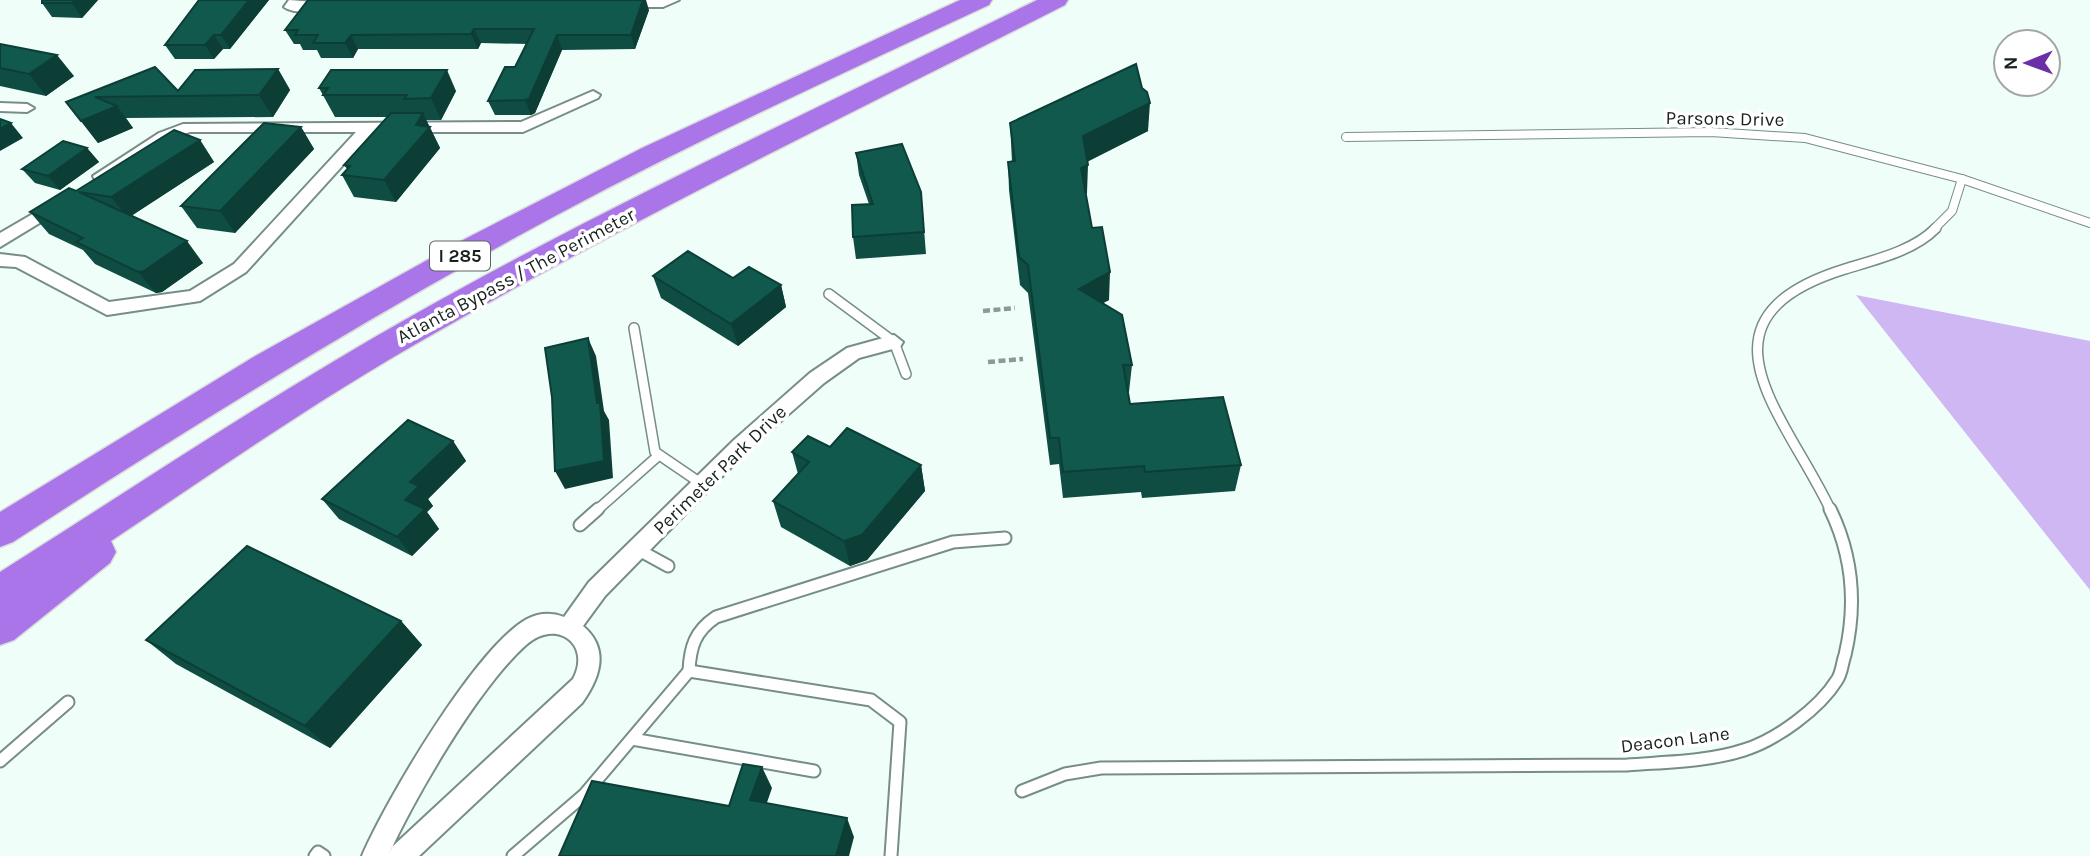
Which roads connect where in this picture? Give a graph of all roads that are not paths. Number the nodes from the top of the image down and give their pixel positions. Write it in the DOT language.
graph roads {
  1 [pos="296,0"];
  2 [pos="672,0"];
  3 [pos="980,0"];
  4 [pos="1056,0"];
  5 [pos="608,4"];
  6 [pos="346,6"];
  7 [pos="953,9"];
  8 [pos="593,95"];
  9 [pos="0,107"];
  10 [pos="27,108"];
  11 [pos="369,127"];
  12 [pos="1346,137"];
  13 [pos="1962,179"];
  14 [pos="2090,223"];
  15 [pos="0,241"];
  16 [pos="0,260"];
  17 [pos="829,294"];
  18 [pos="634,328"];
  19 [pos="894,342"];
  20 [pos="906,374"];
  21 [pos="289,405"];
  22 [pos="658,456"];
  23 [pos="702,484"];
  24 [pos="580,525"];
  25 [pos="0,531"];
  26 [pos="1005,538"];
  27 [pos="637,549"];
  28 [pos="668,566"];
  29 [pos="0,593"];
  30 [pos="0,627"];
  31 [pos="568,628"];
  32 [pos="690,671"];
  33 [pos="68,702"];
  34 [pos="632,739"];
  35 [pos="0,761"];
  36 [pos="814,771"];
  37 [pos="1022,791"];
  38 [pos="315,856"];
  39 [pos="324,856"];
  40 [pos="375,856"];
  41 [pos="401,856"];
  42 [pos="513,856"];
  43 [pos="891,856"];
  1 -- 6 [label="street"];
  2 -- 5 [label="street"];
  3 -- 7 [label="highway, I 285"];
  4 -- 21 [label="highway, Atlanta Bypass / The Perimeter / I 285"];
  7 -- 25 [label="highway, I 285"];
  8 -- 11 [label="street"];
  9 -- 10 [label="street"];
  11 -- 15 [label="street"];
  11 -- 16 [label="street"];
  12 -- 13 [label="lane, Parsons Drive"];
  13 -- 14 [label="lane, Parsons Drive"];
  13 -- 37 [label="lane, Deacon Lane"];
  17 -- 19 [label="lane"];
  18 -- 22 [label="lane"];
  19 -- 20 [label="lane"];
  19 -- 23 [label="street, Perimeter Park Drive"];
  21 -- 29 [label="highway, Atlanta Bypass / The Perimeter / I 285"];
  21 -- 30 [label="highway"];
  22 -- 23 [label="lane"];
  22 -- 24 [label="lane"];
  23 -- 27 [label="street, Perimeter Park Drive"];
  26 -- 32 [label="lane"];
  27 -- 28 [label="lane"];
  27 -- 31 [label="street, Perimeter Park Drive"];
  31 -- 40 [label="street"];
  31 -- 41 [label="street"];
  32 -- 34 [label="lane"];
  32 -- 43 [label="lane"];
  33 -- 35 [label="lane"];
  34 -- 36 [label="lane"];
  34 -- 42 [label="lane"];
  38 -- 39 [label="lane"];
}
